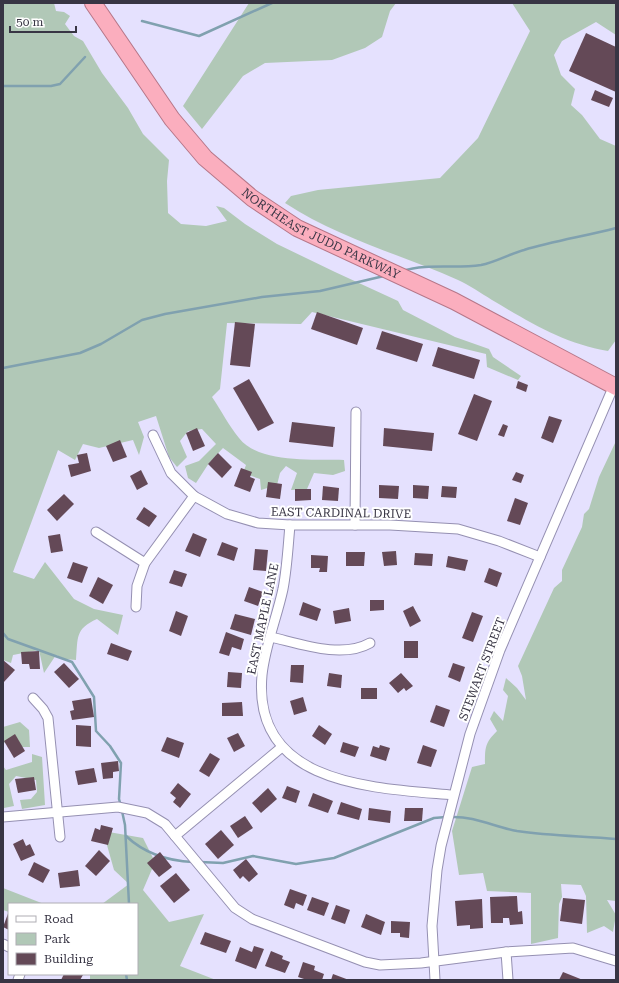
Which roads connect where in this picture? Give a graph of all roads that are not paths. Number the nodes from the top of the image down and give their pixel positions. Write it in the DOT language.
graph roads {
  1 [pos="93,3"];
  2 [pos="616,386"];
  3 [pos="356,412"];
  4 [pos="153,435"];
  5 [pos="194,496"];
  6 [pos="290,526"];
  7 [pos="355,526"];
  8 [pos="96,532"];
  9 [pos="540,557"];
  10 [pos="145,563"];
  11 [pos="136,606"];
  12 [pos="271,637"];
  13 [pos="370,643"];
  14 [pos="33,698"];
  15 [pos="282,746"];
  16 [pos="453,794"];
  17 [pos="58,812"];
  18 [pos="3,817"];
  19 [pos="175,836"];
  20 [pos="60,837"];
  21 [pos="506,952"];
  22 [pos="616,960"];
  23 [pos="434,961"];
  24 [pos="435,980"];
  25 [pos="508,980"];
  1 -- 2 [label="highway, NORTHEAST JUDD PARKWAY"];
  2 -- 9 [label="street, STEWART STREET"];
  3 -- 7 [label="street"];
  4 -- 5 [label="street, EAST CARDINAL DRIVE"];
  5 -- 6 [label="street, EAST CARDINAL DRIVE"];
  5 -- 10 [label="street"];
  6 -- 7 [label="street, EAST CARDINAL DRIVE"];
  6 -- 12 [label="street, EAST MAPLE LANE"];
  7 -- 9 [label="street, EAST CARDINAL DRIVE"];
  8 -- 10 [label="street"];
  9 -- 16 [label="street, STEWART STREET"];
  10 -- 11 [label="street"];
  12 -- 13 [label="street"];
  12 -- 15 [label="street, EAST MAPLE LANE"];
  14 -- 17 [label="street"];
  15 -- 16 [label="street, EAST MAPLE LANE"];
  15 -- 19 [label="street"];
  16 -- 23 [label="street, STEWART STREET"];
  17 -- 18 [label="street"];
  17 -- 19 [label="street"];
  17 -- 20 [label="street"];
  19 -- 23 [label="street"];
  21 -- 22 [label="street"];
  21 -- 23 [label="street"];
  21 -- 25 [label="street"];
  23 -- 24 [label="street, STEWART STREET"];
}
